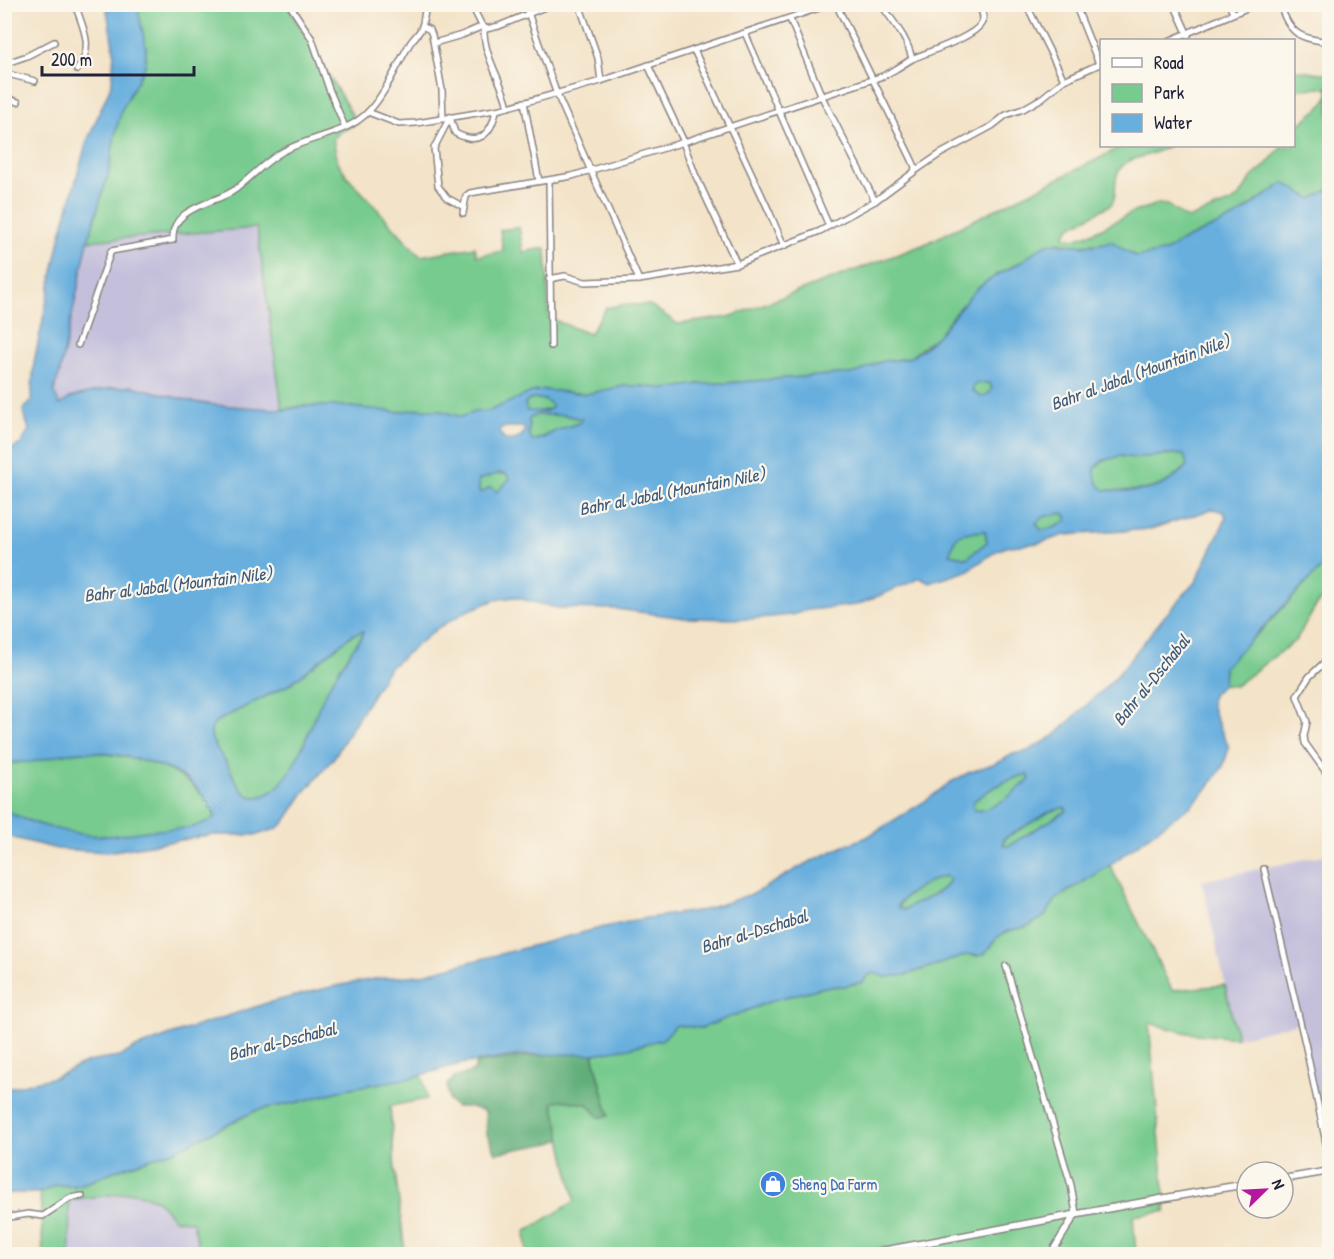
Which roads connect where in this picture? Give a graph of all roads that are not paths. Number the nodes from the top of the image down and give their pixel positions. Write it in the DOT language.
graph roads {
  1 [pos="75,4"];
  2 [pos="288,4"];
  3 [pos="427,4"];
  4 [pos="471,4"];
  5 [pos="525,4"];
  6 [pos="552,4"];
  7 [pos="579,4"];
  8 [pos="831,4"];
  9 [pos="836,4"];
  10 [pos="881,4"];
  11 [pos="978,4"];
  12 [pos="1026,4"];
  13 [pos="1075,4"];
  14 [pos="1174,4"];
  15 [pos="1228,4"];
  16 [pos="1256,4"];
  17 [pos="1280,4"];
  18 [pos="1233,13"];
  19 [pos="529,15"];
  20 [pos="790,19"];
  21 [pos="422,27"];
  22 [pos="483,27"];
  23 [pos="745,33"];
  24 [pos="1188,35"];
  25 [pos="1175,39"];
  26 [pos="54,42"];
  27 [pos="1329,42"];
  28 [pos="434,43"];
  29 [pos="694,50"];
  30 [pos="912,58"];
  31 [pos="4,64"];
  32 [pos="1100,64"];
  33 [pos="648,65"];
  34 [pos="77,70"];
  35 [pos="4,73"];
  36 [pos="872,79"];
  37 [pos="1064,80"];
  38 [pos="35,81"];
  39 [pos="601,81"];
  40 [pos="556,92"];
  41 [pos="4,97"];
  42 [pos="822,97"];
  43 [pos="18,102"];
  44 [pos="524,102"];
  45 [pos="507,107"];
  46 [pos="778,110"];
  47 [pos="496,111"];
  48 [pos="368,112"];
  49 [pos="450,117"];
  50 [pos="443,119"];
  51 [pos="729,126"];
  52 [pos="345,127"];
  53 [pos="684,142"];
  54 [pos="590,170"];
  55 [pos="915,171"];
  56 [pos="549,180"];
  57 [pos="539,181"];
  58 [pos="875,201"];
  59 [pos="829,226"];
  60 [pos="784,246"];
  61 [pos="738,264"];
  62 [pos="549,279"];
  63 [pos="639,280"];
  64 [pos="78,345"];
  65 [pos="551,346"];
  66 [pos="1329,657"];
  67 [pos="1329,778"];
  68 [pos="1264,869"];
  69 [pos="1006,966"];
  70 [pos="1329,1162"];
  71 [pos="1329,1171"];
  72 [pos="1295,1177"];
  73 [pos="1235,1186"];
  74 [pos="82,1196"];
  75 [pos="1076,1213"];
  76 [pos="4,1218"];
  77 [pos="865,1254"];
  78 [pos="1051,1254"];
  1 -- 34 [label="street"];
  2 -- 52 [label="street"];
  3 -- 21 [label="street"];
  4 -- 22 [label="street"];
  5 -- 19 [label="street"];
  6 -- 19 [label="street"];
  7 -- 39 [label="street"];
  8 -- 20 [label="street"];
  9 -- 36 [label="street"];
  10 -- 30 [label="street"];
  11 -- 30 [label="street"];
  12 -- 37 [label="street"];
  13 -- 32 [label="street"];
  14 -- 24 [label="street"];
  15 -- 18 [label="street"];
  16 -- 18 [label="street"];
  17 -- 27 [label="street"];
  18 -- 24 [label="street"];
  19 -- 22 [label="street"];
  19 -- 40 [label="street"];
  20 -- 23 [label="street"];
  20 -- 42 [label="street"];
  21 -- 28 [label="street"];
  21 -- 48 [label="street"];
  22 -- 28 [label="street"];
  22 -- 45 [label="street"];
  23 -- 29 [label="street"];
  23 -- 46 [label="street"];
  24 -- 25 [label="street"];
  26 -- 31 [label="street"];
  28 -- 50 [label="street"];
  29 -- 33 [label="street"];
  29 -- 51 [label="street"];
  30 -- 36 [label="street"];
  32 -- 37 [label="street"];
  33 -- 39 [label="street"];
  33 -- 53 [label="street"];
  35 -- 38 [label="street"];
  36 -- 42 [label="street"];
  36 -- 55 [label="street"];
  37 -- 55 [label="street"];
  39 -- 40 [label="street"];
  40 -- 44 [label="street"];
  40 -- 54 [label="street"];
  41 -- 43 [label="street"];
  42 -- 46 [label="street"];
  42 -- 58 [label="street"];
  44 -- 45 [label="street"];
  44 -- 57 [label="street"];
  45 -- 47 [label="street"];
  46 -- 51 [label="street"];
  46 -- 59 [label="street"];
  47 -- 49 [label="street"];
  47 -- 49 [label="street"];
  48 -- 50 [label="street"];
  48 -- 52 [label="street"];
  49 -- 50 [label="street"];
  49 -- 57 [label="street"];
  51 -- 53 [label="street"];
  51 -- 60 [label="street"];
  52 -- 64 [label="street"];
  53 -- 54 [label="street"];
  53 -- 61 [label="street"];
  54 -- 56 [label="street"];
  54 -- 63 [label="street"];
  55 -- 58 [label="street"];
  56 -- 57 [label="street"];
  56 -- 62 [label="street"];
  58 -- 59 [label="street"];
  59 -- 60 [label="street"];
  60 -- 61 [label="street"];
  61 -- 63 [label="street"];
  62 -- 63 [label="street"];
  62 -- 65 [label="street"];
  66 -- 67 [label="street"];
  68 -- 70 [label="street"];
  69 -- 75 [label="street"];
  71 -- 72 [label="main road"];
  73 -- 75 [label="main road"];
  74 -- 76 [label="street"];
  75 -- 77 [label="main road"];
  75 -- 78 [label="main road"];
}
